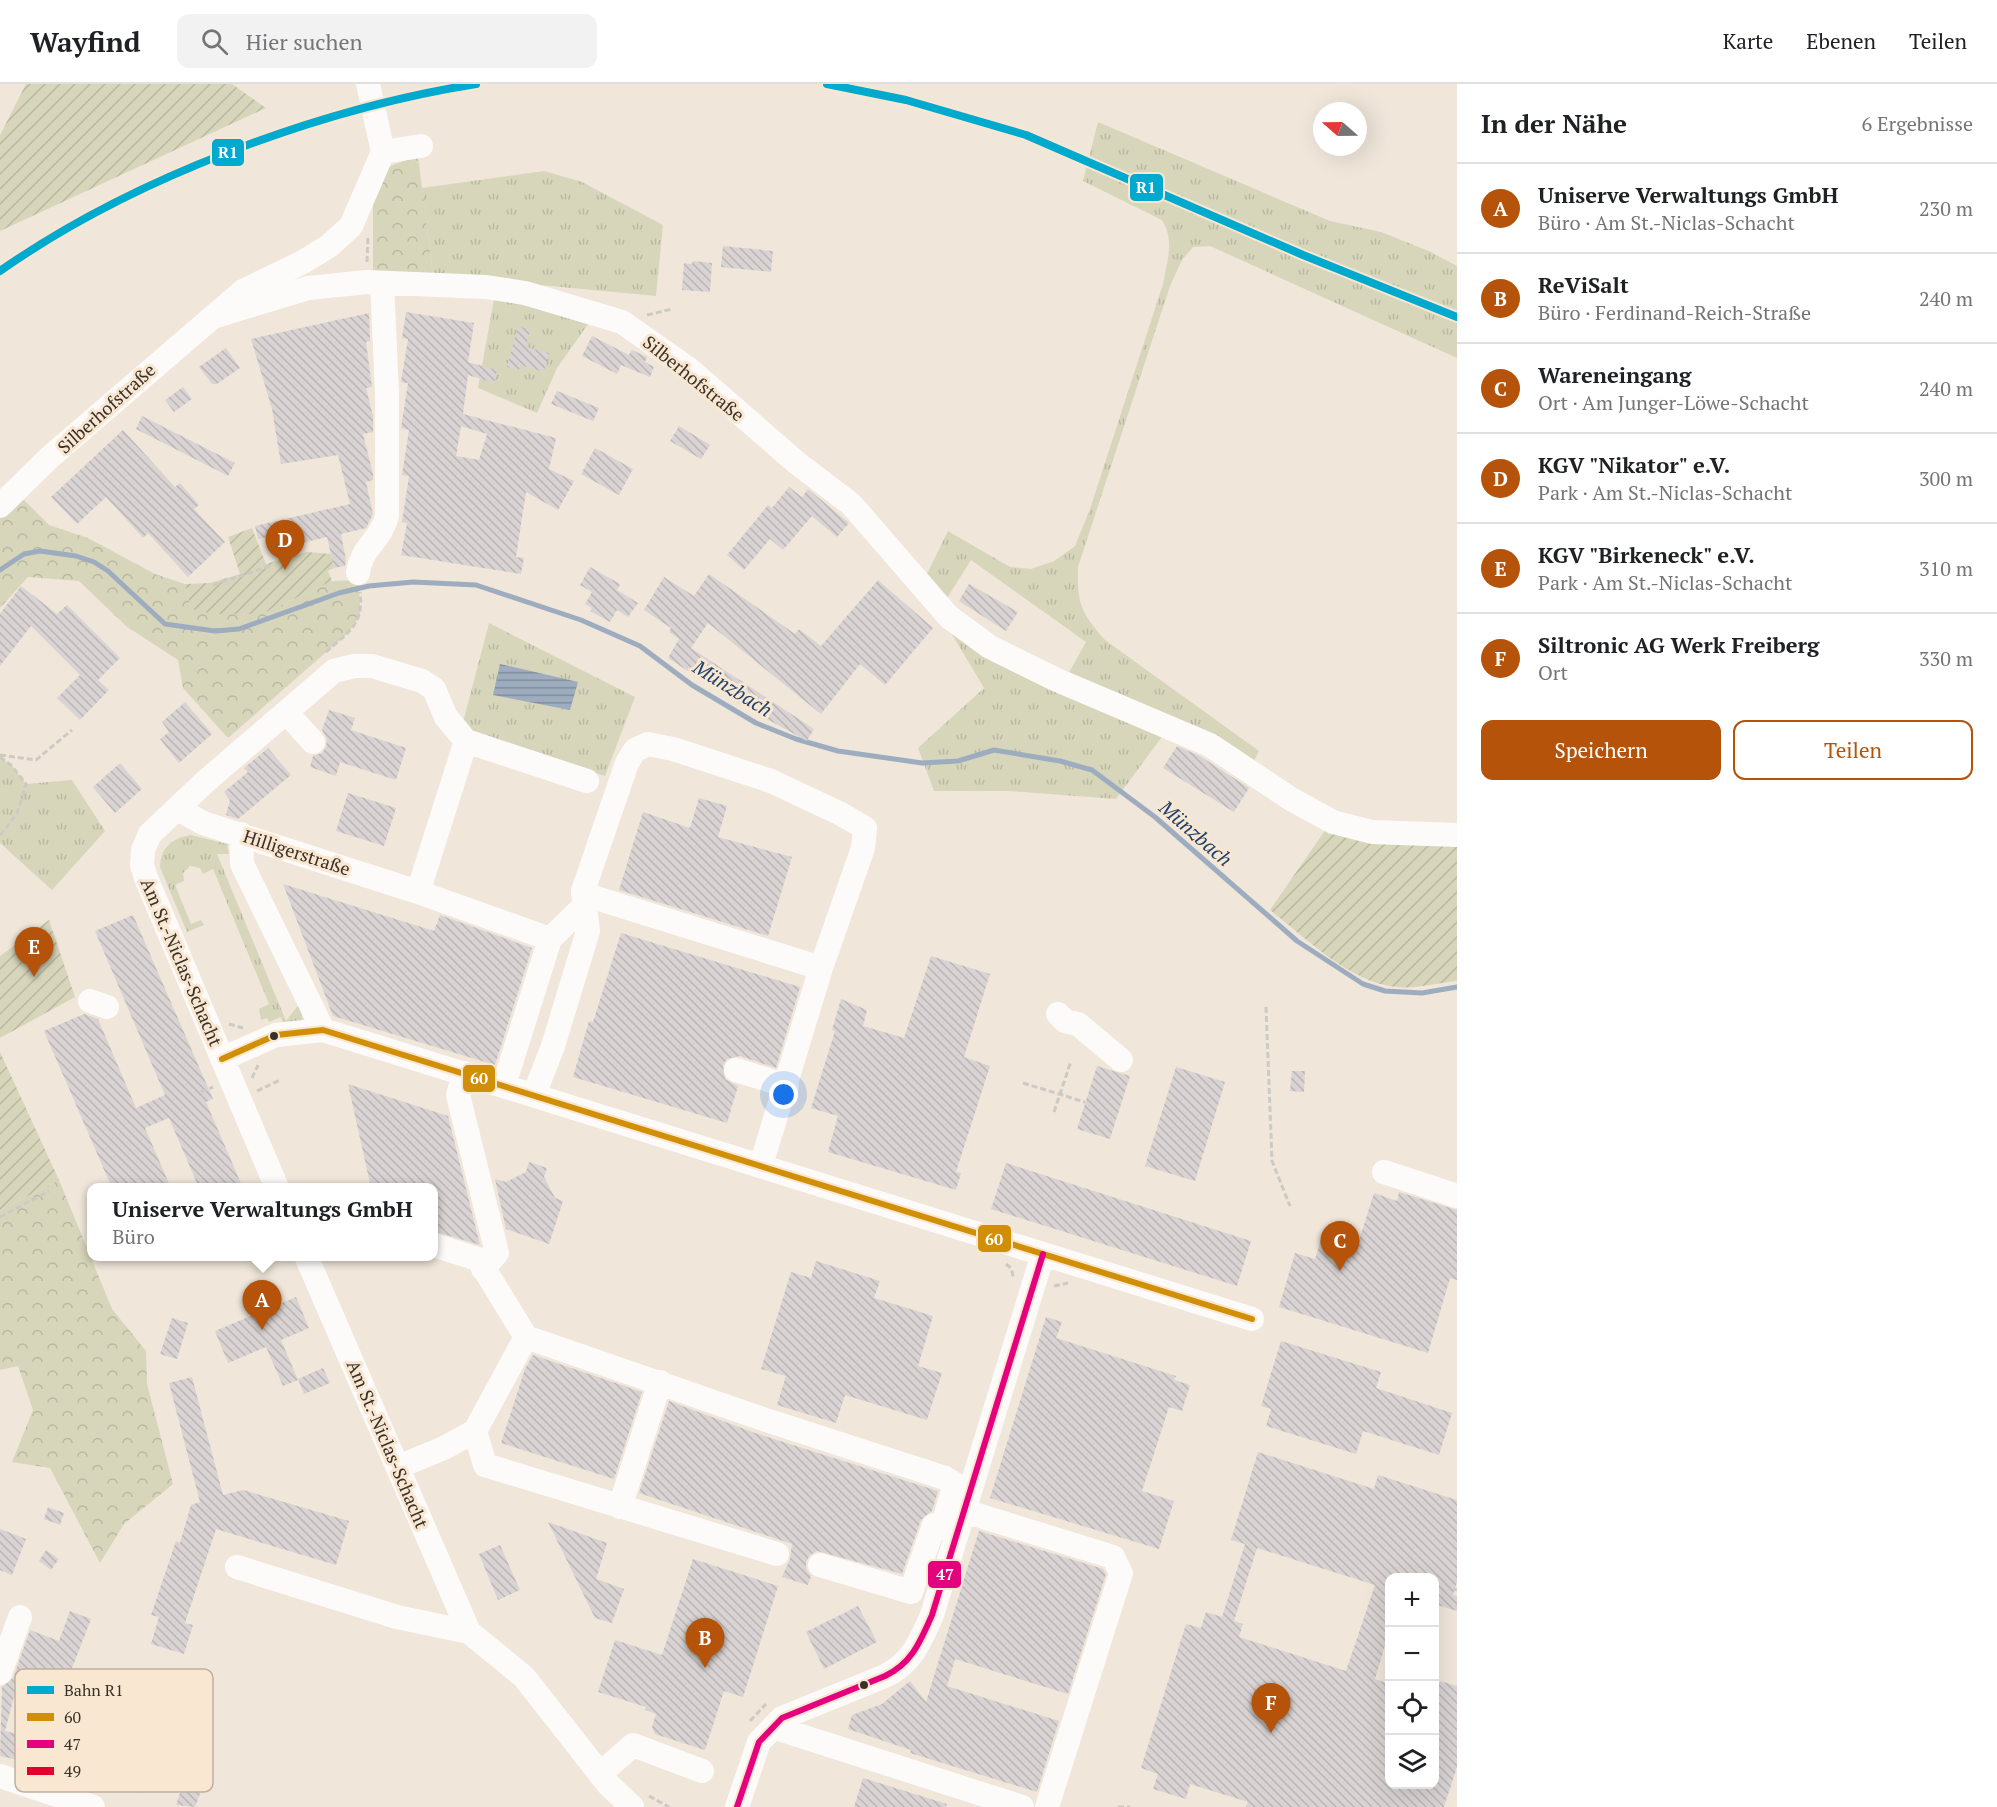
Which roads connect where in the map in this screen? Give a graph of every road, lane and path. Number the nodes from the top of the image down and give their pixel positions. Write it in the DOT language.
graph roads {
  1 [pos="368,84"];
  2 [pos="421,146"];
  3 [pos="383,152"];
  4 [pos="362,202"];
  5 [pos="375,283"];
  6 [pos="216,316"];
  7 [pos="0,506"];
  8 [pos="270,566"];
  9 [pos="358,573"];
  10 [pos="213,585"];
  11 [pos="287,713"];
  12 [pos="72,730"];
  13 [pos="466,741"];
  14 [pos="314,742"];
  15 [pos="0,756"];
  16 [pos="587,781"];
  17 [pos="178,809"];
  18 [pos="241,834"];
  19 [pos="1457,835"];
  20 [pos="0,836"];
  21 [pos="418,892"];
  22 [pos="584,900"];
  23 [pos="550,939"];
  24 [pos="821,968"];
  25 [pos="1266,1007"];
  26 [pos="1058,1014"];
  27 [pos="222,1018"];
  28 [pos="323,1030"];
  29 [pos="269,1038"];
  30 [pos="222,1059"];
  31 [pos="1121,1060"];
  32 [pos="1071,1061"];
  33 [pos="736,1070"];
  34 [pos="465,1073"];
  35 [pos="1023,1083"];
  36 [pos="504,1085"];
  37 [pos="787,1086"];
  38 [pos="254,1092"];
  39 [pos="1060,1094"];
  40 [pos="534,1095"];
  41 [pos="1085,1102"];
  42 [pos="1054,1112"];
  43 [pos="761,1166"];
  44 [pos="1384,1172"];
  45 [pos="275,1183"];
  46 [pos="49,1191"];
  47 [pos="1457,1196"];
  48 [pos="1290,1206"];
  49 [pos="0,1217"];
  50 [pos="438,1247"];
  51 [pos="1043,1254"];
  52 [pos="1002,1260"];
  53 [pos="308,1261"];
  54 [pos="483,1269"];
  55 [pos="1014,1281"];
  56 [pos="1252,1319"];
  57 [pos="526,1336"];
  58 [pos="660,1382"];
  59 [pos="475,1431"];
  60 [pos="398,1467"];
  61 [pos="620,1507"];
  62 [pos="964,1511"];
  63 [pos="777,1554"];
  64 [pos="820,1565"];
  65 [pos="237,1567"];
  66 [pos="911,1592"];
  67 [pos="936,1599"];
  68 [pos="20,1617"];
  69 [pos="470,1632"];
  70 [pos="0,1673"];
  71 [pos="773,1727"];
  72 [pos="702,1771"];
  73 [pos="600,1773"];
  74 [pos="0,1776"];
  75 [pos="15,1785"];
  76 [pos="36,1798"];
  77 [pos="93,1807"];
  78 [pos="632,1807"];
  79 [pos="737,1807"];
  80 [pos="1022,1807"];
  81 [pos="1047,1807"];
  82 [pos="1118,1807"];
  83 [pos="1130,1807"];
  1 -- 3 [label="street"];
  2 -- 3 [label="street"];
  3 -- 4 [label="street, Silberhofstraße"];
  4 -- 5 [label="path"];
  4 -- 6 [label="street, Silberhofstraße"];
  5 -- 6 [label="street, Silberhofstraße"];
  5 -- 9 [label="street"];
  5 -- 19 [label="street, Silberhofstraße"];
  6 -- 7 [label="street, Silberhofstraße"];
  8 -- 10 [label="path"];
  11 -- 13 [label="street, Am St.-Niclas-Schacht"];
  11 -- 14 [label="street"];
  11 -- 17 [label="street, Am St.-Niclas-Schacht"];
  12 -- 15 [label="path"];
  13 -- 16 [label="street"];
  13 -- 21 [label="street"];
  15 -- 20 [label="path"];
  17 -- 18 [label="street, Hilligerstraße"];
  17 -- 30 [label="street, Am St.-Niclas-Schacht"];
  18 -- 21 [label="street, Hilligerstraße"];
  18 -- 28 [label="street"];
  21 -- 23 [label="street, Hilligerstraße"];
  22 -- 23 [label="street"];
  22 -- 24 [label="street"];
  22 -- 24 [label="street"];
  22 -- 40 [label="street"];
  23 -- 36 [label="street"];
  24 -- 37 [label="street"];
  25 -- 48 [label="path"];
  26 -- 31 [label="street"];
  27 -- 29 [label="path"];
  28 -- 29 [label="street"];
  28 -- 34 [label="street"];
  29 -- 30 [label="street"];
  29 -- 38 [label="path"];
  30 -- 45 [label="street, Am St.-Niclas-Schacht"];
  32 -- 39 [label="path"];
  33 -- 37 [label="street"];
  34 -- 36 [label="street"];
  34 -- 54 [label="street"];
  35 -- 39 [label="path"];
  36 -- 40 [label="street"];
  37 -- 43 [label="street"];
  39 -- 41 [label="path"];
  39 -- 42 [label="path"];
  40 -- 43 [label="street"];
  43 -- 51 [label="street"];
  44 -- 47 [label="street"];
  46 -- 49 [label="path"];
  50 -- 54 [label="street"];
  51 -- 56 [label="street"];
  51 -- 62 [label="street"];
  52 -- 55 [label="path"];
  53 -- 60 [label="street, Am St.-Niclas-Schacht"];
  54 -- 57 [label="street"];
  57 -- 58 [label="street"];
  57 -- 59 [label="street"];
  58 -- 61 [label="street"];
  58 -- 66 [label="street"];
  59 -- 60 [label="street"];
  59 -- 61 [label="street"];
  60 -- 69 [label="street, Am St.-Niclas-Schacht"];
  61 -- 63 [label="street"];
  62 -- 67 [label="street"];
  62 -- 81 [label="street"];
  64 -- 66 [label="street"];
  65 -- 69 [label="street, Am St.-Niclas-Schacht"];
  66 -- 67 [label="street"];
  67 -- 71 [label="street"];
  68 -- 70 [label="street"];
  69 -- 73 [label="street, Am St.-Niclas-Schacht"];
  71 -- 79 [label="street"];
  71 -- 80 [label="street"];
  72 -- 73 [label="street"];
  73 -- 78 [label="street, Am St.-Niclas-Schacht"];
  74 -- 75 [label="street"];
  76 -- 77 [label="street"];
  82 -- 83 [label="path"];
}
